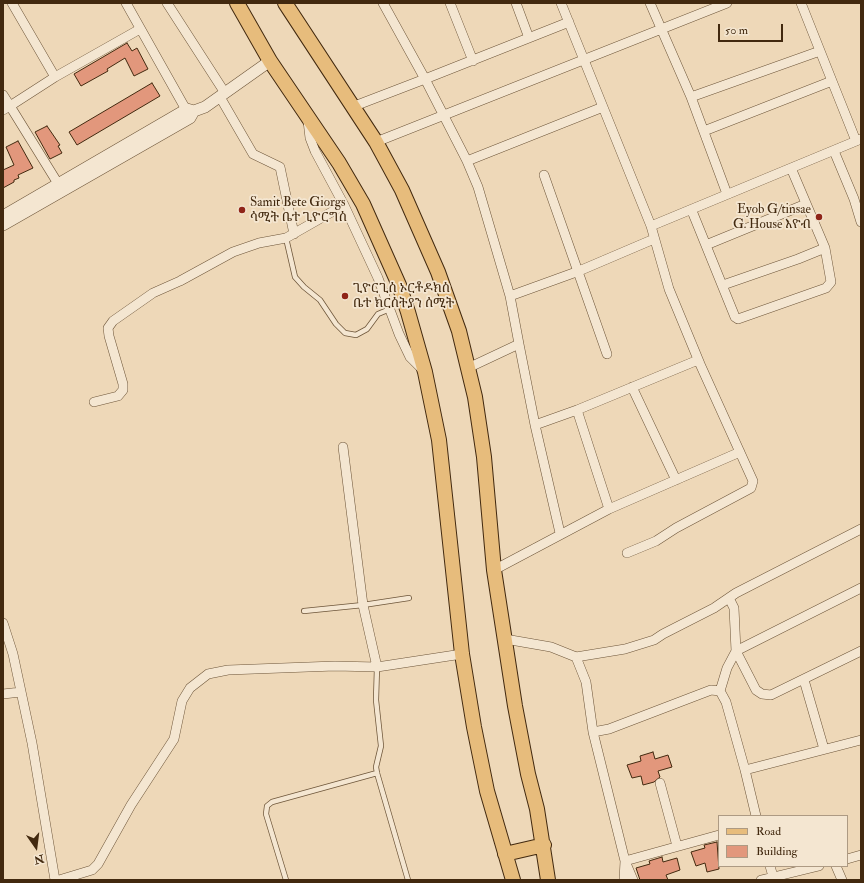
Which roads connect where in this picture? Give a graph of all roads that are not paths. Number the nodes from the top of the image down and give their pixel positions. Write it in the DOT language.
graph roads {
  1 [pos="12,3"];
  2 [pos="126,3"];
  3 [pos="167,3"];
  4 [pos="237,3"];
  5 [pos="285,3"];
  6 [pos="383,3"];
  7 [pos="450,3"];
  8 [pos="516,3"];
  9 [pos="561,3"];
  10 [pos="650,3"];
  11 [pos="727,3"];
  12 [pos="801,3"];
  13 [pos="569,22"];
  14 [pos="660,28"];
  15 [pos="140,29"];
  16 [pos="530,38"];
  17 [pos="820,51"];
  18 [pos="583,60"];
  19 [pos="270,61"];
  20 [pos="473,61"];
  21 [pos="55,77"];
  22 [pos="425,79"];
  23 [pos="832,81"];
  24 [pos="3,94"];
  25 [pos="222,95"];
  26 [pos="691,97"];
  27 [pos="352,107"];
  28 [pos="603,107"];
  29 [pos="6,108"];
  30 [pos="190,113"];
  31 [pos="443,115"];
  32 [pos="308,117"];
  33 [pos="704,131"];
  34 [pos="859,140"];
  35 [pos="376,142"];
  36 [pos="834,150"];
  37 [pos="467,161"];
  38 [pos="791,168"];
  39 [pos="544,175"];
  40 [pos="60,188"];
  41 [pos="727,194"];
  42 [pos="806,204"];
  43 [pos="344,205"];
  44 [pos="692,211"];
  45 [pos="3,216"];
  46 [pos="861,222"];
  47 [pos="3,225"];
  48 [pos="651,226"];
  49 [pos="290,236"];
  50 [pos="654,239"];
  51 [pos="706,245"];
  52 [pos="825,248"];
  53 [pos="579,271"];
  54 [pos="723,285"];
  55 [pos="510,296"];
  56 [pos="390,309"];
  57 [pos="519,344"];
  58 [pos="606,354"];
  59 [pos="698,360"];
  60 [pos="468,368"];
  61 [pos="425,372"];
  62 [pos="632,387"];
  63 [pos="94,402"];
  64 [pos="577,410"];
  65 [pos="535,425"];
  66 [pos="343,447"];
  67 [pos="740,452"];
  68 [pos="676,480"];
  69 [pos="609,509"];
  70 [pos="861,529"];
  71 [pos="560,533"];
  72 [pos="627,553"];
  73 [pos="494,570"];
  74 [pos="861,588"];
  75 [pos="409,598"];
  76 [pos="729,598"];
  77 [pos="363,605"];
  78 [pos="304,611"];
  79 [pos="3,623"];
  80 [pos="505,639"];
  81 [pos="736,651"];
  82 [pos="861,651"];
  83 [pos="462,654"];
  84 [pos="576,657"];
  85 [pos="377,667"];
  86 [pos="804,680"];
  87 [pos="720,691"];
  88 [pos="21,692"];
  89 [pos="3,694"];
  90 [pos="593,732"];
  91 [pos="861,740"];
  92 [pos="824,749"];
  93 [pos="745,770"];
  94 [pos="377,773"];
  95 [pos="660,783"];
  96 [pos="756,815"];
  97 [pos="718,835"];
  98 [pos="544,845"];
  99 [pos="677,846"];
  100 [pos="505,854"];
  101 [pos="861,855"];
  102 [pos="848,859"];
  103 [pos="625,861"];
  104 [pos="770,867"];
  105 [pos="815,867"];
  106 [pos="836,867"];
  107 [pos="92,870"];
  108 [pos="773,878"];
  109 [pos="55,880"];
  110 [pos="59,880"];
  111 [pos="86,880"];
  112 [pos="286,880"];
  113 [pos="408,880"];
  114 [pos="513,880"];
  115 [pos="548,880"];
  116 [pos="624,880"];
  117 [pos="633,880"];
  118 [pos="762,880"];
  119 [pos="842,880"];
  1 -- 21 [label="street"];
  2 -- 15 [label="street"];
  3 -- 25 [label="street"];
  4 -- 19 [label="main road"];
  5 -- 27 [label="main road"];
  6 -- 22 [label="street"];
  7 -- 20 [label="street"];
  8 -- 16 [label="street"];
  9 -- 13 [label="street"];
  10 -- 14 [label="street"];
  11 -- 14 [label="street"];
  12 -- 17 [label="street"];
  13 -- 16 [label="street"];
  13 -- 18 [label="street"];
  14 -- 18 [label="street"];
  14 -- 26 [label="street"];
  15 -- 21 [label="street"];
  15 -- 30 [label="street"];
  16 -- 20 [label="street"];
  17 -- 23 [label="street"];
  17 -- 26 [label="street"];
  18 -- 28 [label="street"];
  18 -- 31 [label="street"];
  19 -- 25 [label="street"];
  19 -- 32 [label="main road"];
  20 -- 22 [label="street"];
  21 -- 29 [label="street"];
  22 -- 27 [label="street"];
  22 -- 31 [label="street"];
  23 -- 33 [label="street"];
  23 -- 34 [label="street"];
  24 -- 29 [label="street"];
  25 -- 30 [label="street"];
  25 -- 49 [label="street"];
  26 -- 33 [label="street"];
  27 -- 35 [label="main road"];
  28 -- 37 [label="street"];
  28 -- 48 [label="street"];
  29 -- 40 [label="street"];
  30 -- 40 [label="street"];
  31 -- 35 [label="street"];
  31 -- 37 [label="street"];
  32 -- 43 [label="street"];
  32 -- 61 [label="main road"];
  33 -- 41 [label="street"];
  34 -- 36 [label="street"];
  35 -- 60 [label="main road"];
  36 -- 38 [label="street"];
  36 -- 46 [label="street"];
  37 -- 55 [label="street"];
  38 -- 41 [label="street"];
  38 -- 42 [label="street"];
  39 -- 53 [label="street"];
  40 -- 45 [label="street"];
  40 -- 47 [label="street"];
  41 -- 44 [label="street"];
  42 -- 51 [label="street"];
  42 -- 52 [label="street"];
  43 -- 49 [label="street"];
  43 -- 56 [label="street"];
  44 -- 48 [label="street"];
  44 -- 51 [label="street"];
  48 -- 50 [label="street"];
  49 -- 56 [label="lane"];
  49 -- 63 [label="street"];
  50 -- 53 [label="street"];
  50 -- 59 [label="street"];
  51 -- 54 [label="street"];
  52 -- 54 [label="street"];
  52 -- 54 [label="street"];
  53 -- 55 [label="street"];
  53 -- 58 [label="street"];
  55 -- 57 [label="street"];
  56 -- 61 [label="street"];
  57 -- 60 [label="street"];
  57 -- 65 [label="street"];
  59 -- 62 [label="street"];
  59 -- 67 [label="street"];
  60 -- 73 [label="main road"];
  61 -- 83 [label="main road"];
  62 -- 64 [label="street"];
  62 -- 68 [label="street"];
  64 -- 65 [label="street"];
  64 -- 69 [label="street"];
  65 -- 71 [label="street"];
  66 -- 77 [label="street"];
  67 -- 68 [label="street"];
  67 -- 72 [label="street"];
  68 -- 69 [label="street"];
  69 -- 71 [label="street"];
  70 -- 76 [label="street"];
  71 -- 73 [label="street"];
  73 -- 80 [label="main road"];
  74 -- 81 [label="street"];
  75 -- 77 [label="lane"];
  76 -- 81 [label="street"];
  76 -- 84 [label="street"];
  77 -- 78 [label="lane"];
  77 -- 85 [label="street"];
  79 -- 88 [label="street"];
  80 -- 84 [label="street"];
  80 -- 98 [label="main road"];
  81 -- 86 [label="street"];
  81 -- 87 [label="street"];
  82 -- 86 [label="street"];
  83 -- 85 [label="street"];
  83 -- 100 [label="main road"];
  84 -- 90 [label="street"];
  85 -- 94 [label="lane"];
  85 -- 107 [label="street"];
  86 -- 92 [label="street"];
  87 -- 90 [label="street"];
  87 -- 93 [label="street"];
  88 -- 89 [label="street"];
  88 -- 109 [label="street"];
  90 -- 103 [label="street"];
  91 -- 92 [label="street"];
  92 -- 93 [label="street"];
  93 -- 96 [label="street"];
  94 -- 112 [label="lane"];
  94 -- 113 [label="lane"];
  95 -- 99 [label="street"];
  97 -- 99 [label="street"];
  98 -- 100 [label="main road"];
  98 -- 115 [label="main road"];
  99 -- 103 [label="street"];
  100 -- 114 [label="main road"];
  101 -- 102 [label="street"];
  103 -- 116 [label="street"];
  103 -- 117 [label="street"];
  104 -- 108 [label="street"];
  105 -- 108 [label="street"];
  106 -- 119 [label="street"];
  107 -- 110 [label="street"];
  107 -- 111 [label="street"];
  108 -- 118 [label="street"];
}
